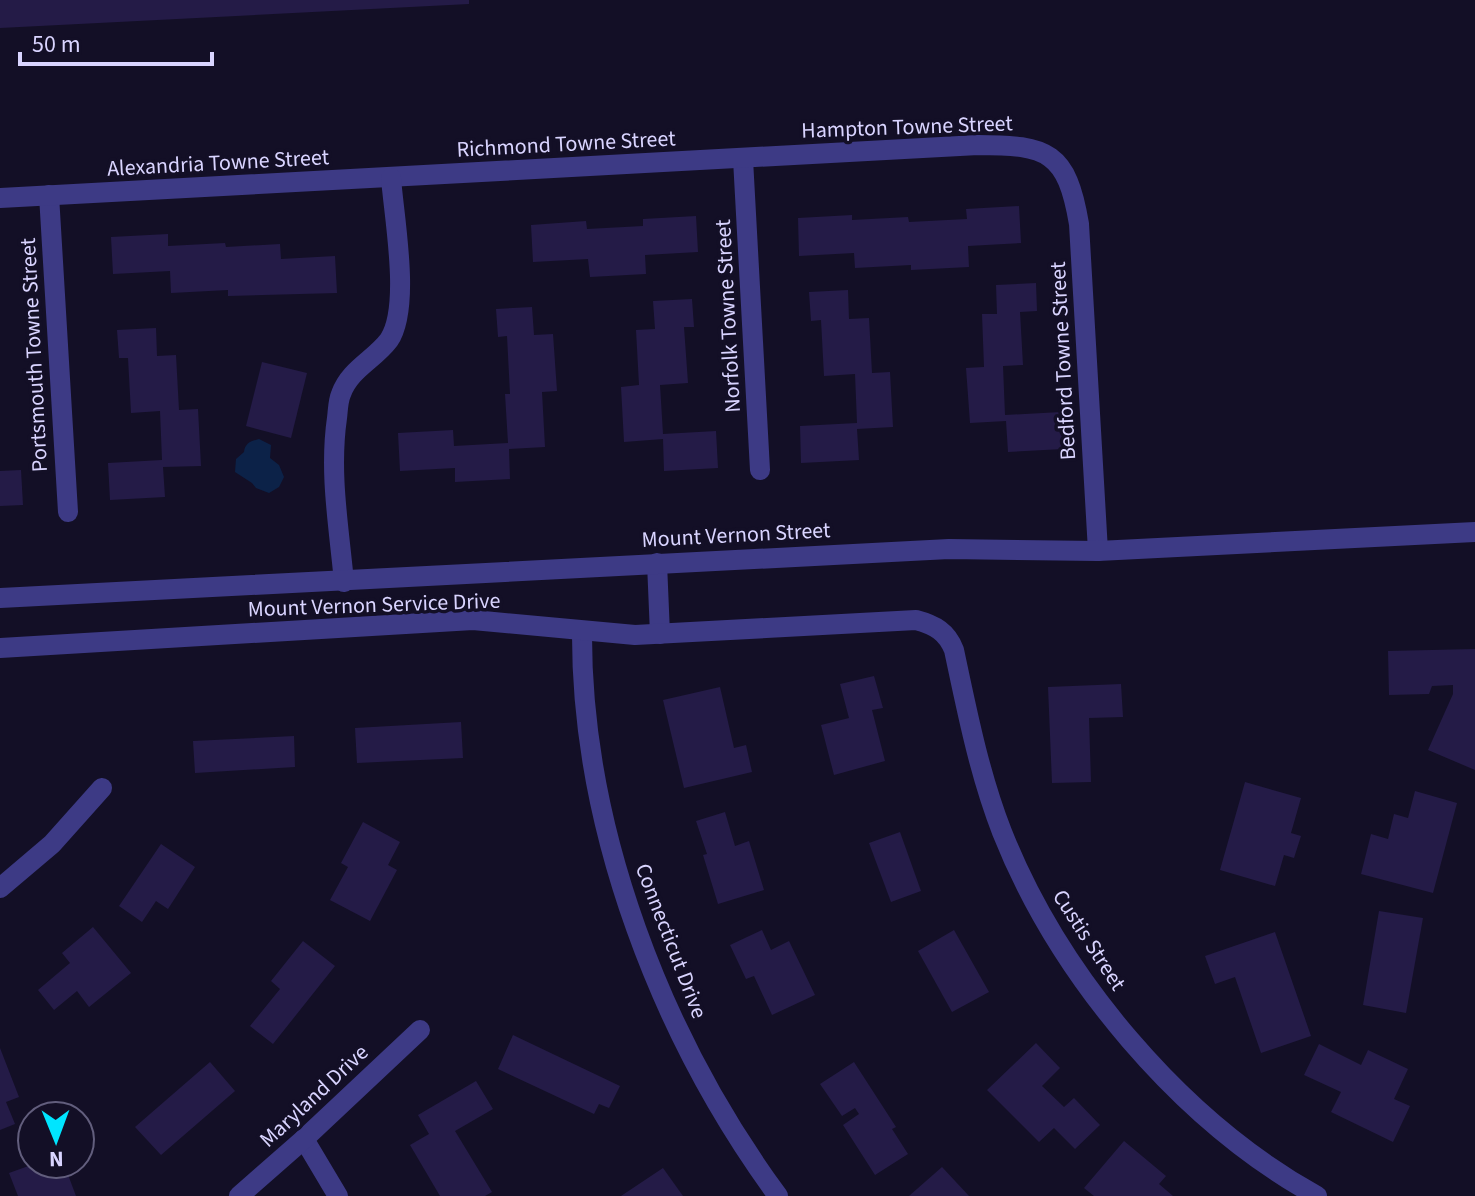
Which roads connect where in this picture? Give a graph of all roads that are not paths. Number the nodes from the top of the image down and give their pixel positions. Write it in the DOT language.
graph roads {
  1 [pos="743,159"];
  2 [pos="1064,170"];
  3 [pos="391,178"];
  4 [pos="49,195"];
  5 [pos="0,198"];
  6 [pos="760,470"];
  7 [pos="68,512"];
  8 [pos="1475,532"];
  9 [pos="1098,551"];
  10 [pos="657,563"];
  11 [pos="344,582"];
  12 [pos="0,598"];
  13 [pos="940,629"];
  14 [pos="582,631"];
  15 [pos="660,634"];
  16 [pos="0,648"];
  17 [pos="102,788"];
  18 [pos="0,888"];
  19 [pos="420,1030"];
  20 [pos="304,1139"];
  21 [pos="239,1196"];
  22 [pos="338,1196"];
  23 [pos="778,1196"];
  24 [pos="1317,1196"];
  1 -- 2 [label="street, Hampton Towne Street"];
  1 -- 3 [label="street, Richmond Towne Street"];
  1 -- 6 [label="street, Norfolk Towne Street"];
  2 -- 9 [label="street, Bedford Towne Street"];
  3 -- 4 [label="street, Alexandria Towne Street"];
  3 -- 11 [label="street"];
  4 -- 5 [label="street, Alexandria Towne Street"];
  4 -- 7 [label="street, Portsmouth Towne Street"];
  8 -- 9 [label="street, Mount Vernon Street"];
  9 -- 10 [label="street, Mount Vernon Street"];
  10 -- 11 [label="street, Mount Vernon Street"];
  10 -- 15 [label="street"];
  11 -- 12 [label="street, Mount Vernon Street"];
  13 -- 15 [label="street, Mount Vernon Service Drive"];
  13 -- 24 [label="street, Custis Street"];
  14 -- 15 [label="street, Mount Vernon Service Drive"];
  14 -- 16 [label="street, Mount Vernon Service Drive"];
  14 -- 23 [label="street, Connecticut Drive"];
  17 -- 18 [label="street"];
  19 -- 20 [label="street, Maryland Drive"];
  20 -- 21 [label="street, Maryland Drive"];
  20 -- 22 [label="street"];
}
